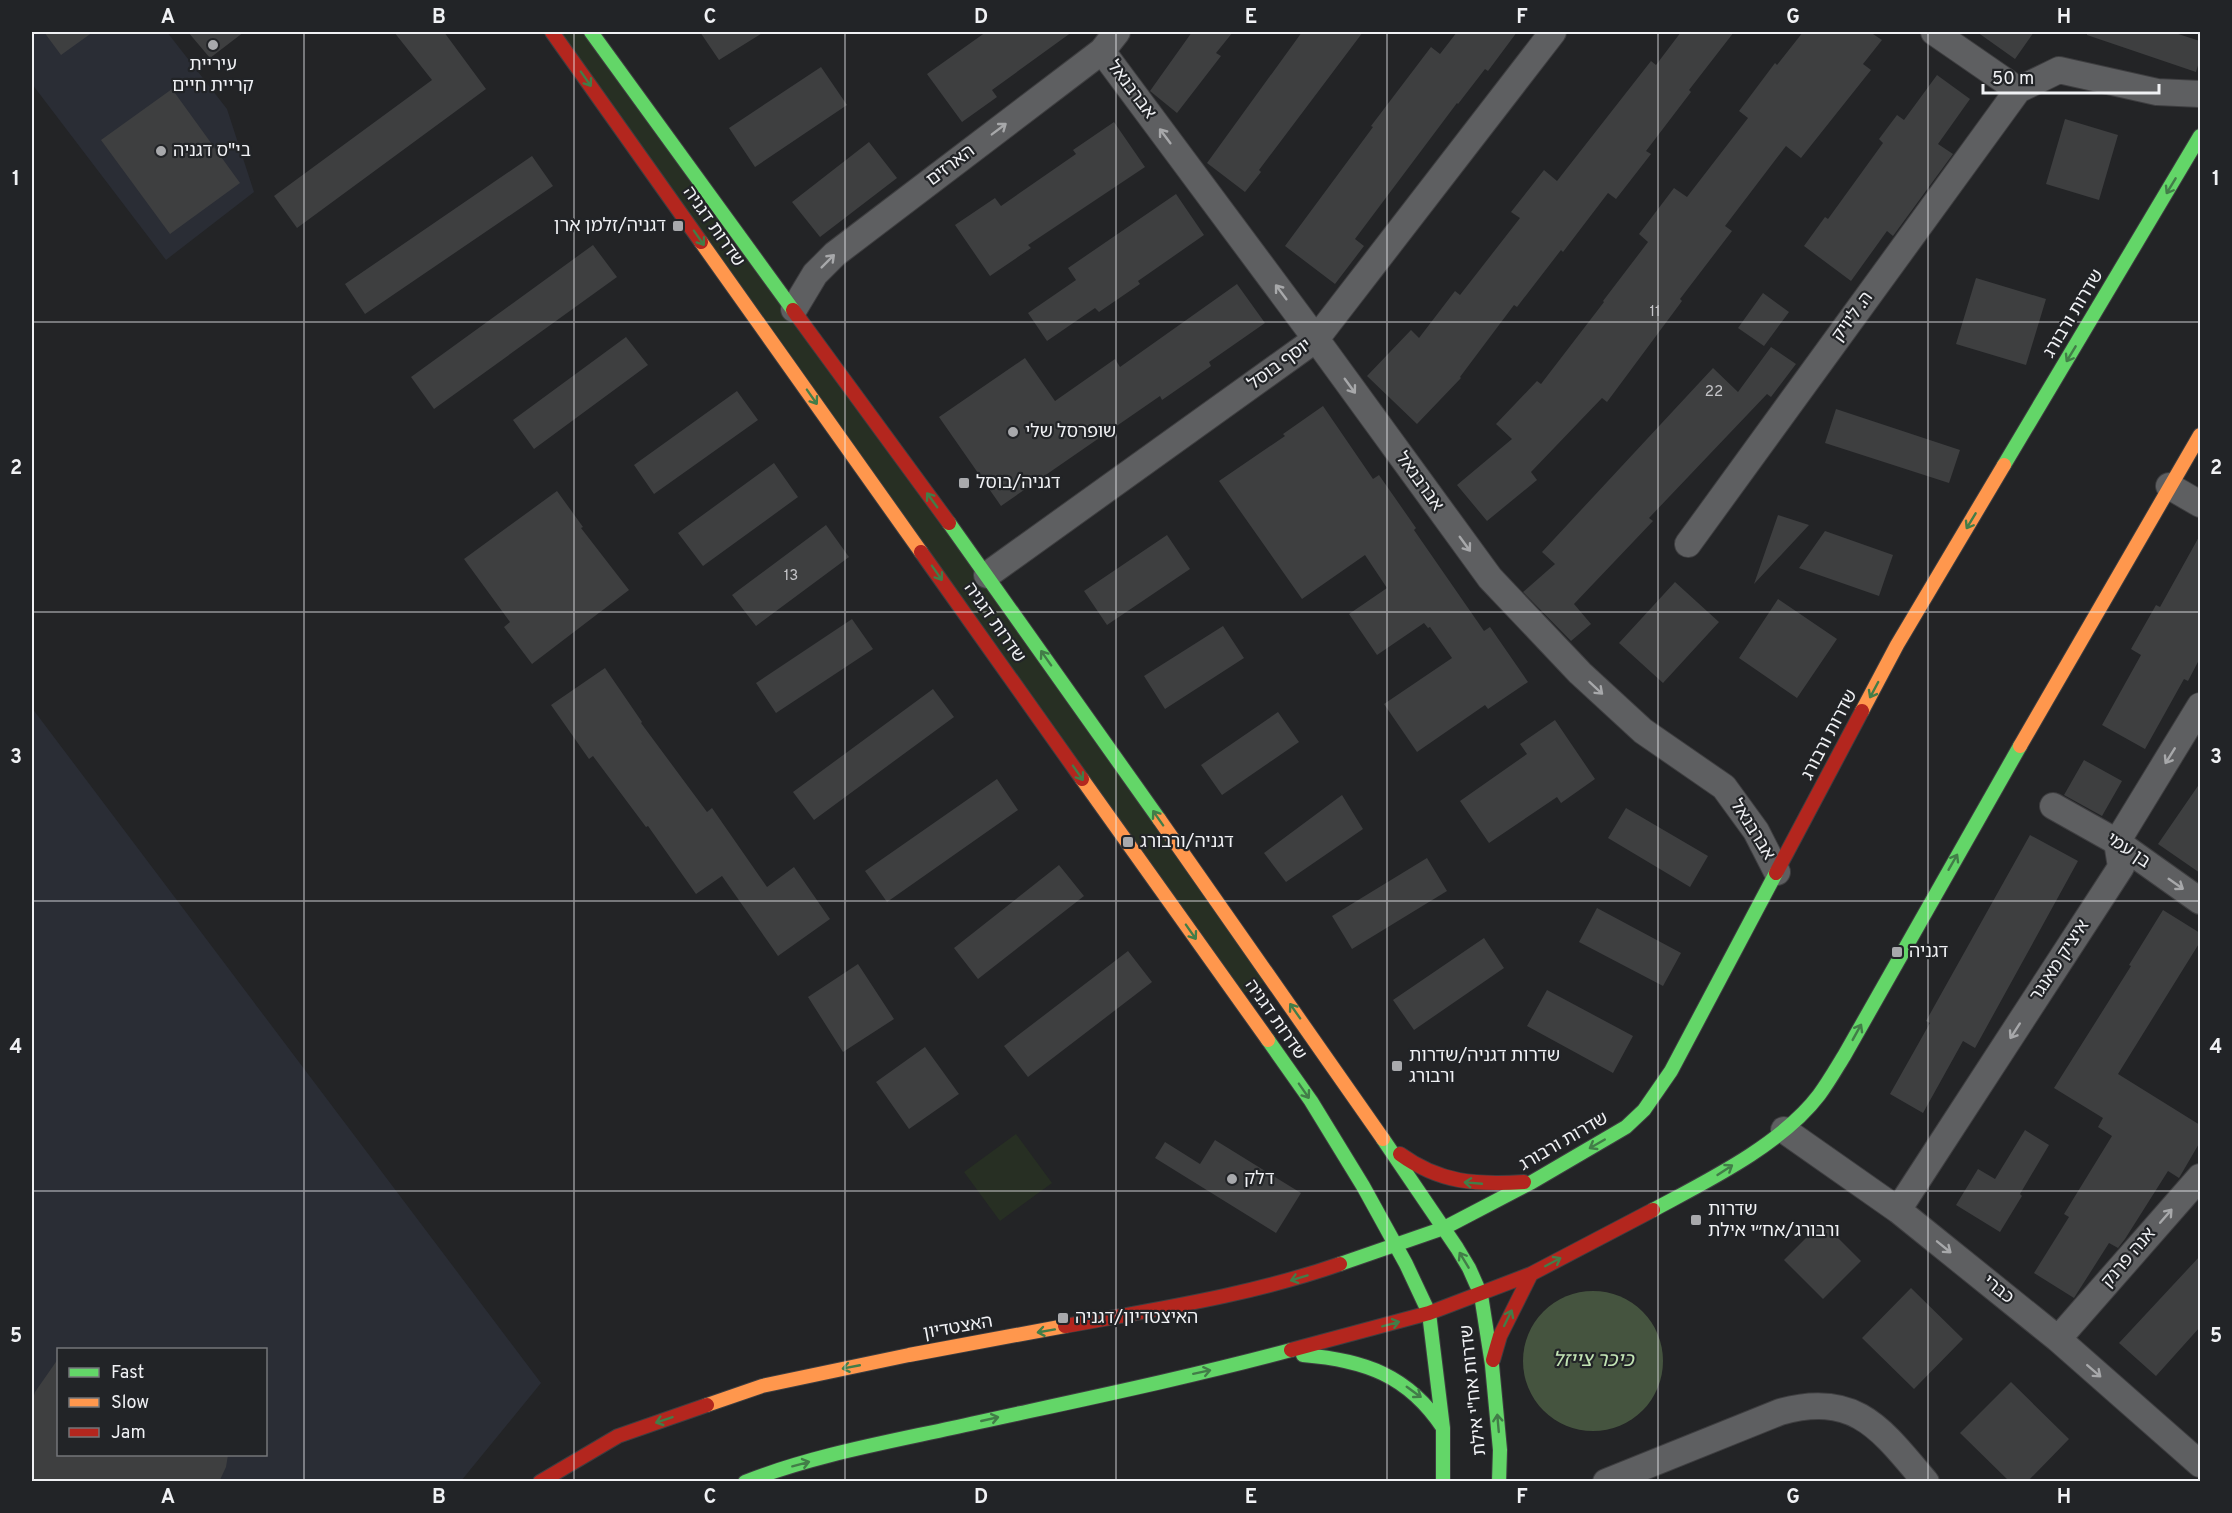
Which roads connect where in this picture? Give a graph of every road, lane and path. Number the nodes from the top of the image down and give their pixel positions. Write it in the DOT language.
graph roads {
  1 [pos="552,32"];
  2 [pos="591,32"];
  3 [pos="1553,32"];
  4 [pos="1934,32"];
  5 [pos="1109,41"];
  6 [pos="2018,90"];
  7 [pos="2200,94"];
  8 [pos="2200,136"];
  9 [pos="794,309"];
  10 [pos="1316,339"];
  11 [pos="2200,435"];
  12 [pos="2169,486"];
  13 [pos="2200,504"];
  14 [pos="1688,544"];
  15 [pos="987,575"];
  16 [pos="2200,706"];
  17 [pos="2053,806"];
  18 [pos="2117,842"];
  19 [pos="1777,872"];
  20 [pos="2200,901"];
  21 [pos="1784,1130"];
  22 [pos="1387,1144"];
  23 [pos="2200,1177"];
  24 [pos="1532,1182"];
  25 [pos="1364,1186"];
  26 [pos="1898,1210"];
  27 [pos="1365,1219"];
  28 [pos="1444,1228"];
  29 [pos="1394,1244"];
  30 [pos="1355,1245"];
  31 [pos="1335,1265"];
  32 [pos="1531,1274"];
  33 [pos="1481,1295"];
  34 [pos="1430,1313"];
  35 [pos="2058,1339"];
  36 [pos="1280,1354"];
  37 [pos="1492,1365"];
  38 [pos="1443,1428"];
  39 [pos="1500,1450"];
  40 [pos="2200,1464"];
  41 [pos="1512,1475"];
  42 [pos="540,1482"];
  43 [pos="745,1482"];
  44 [pos="1443,1482"];
  45 [pos="1499,1482"];
  46 [pos="1606,1482"];
  47 [pos="1926,1482"];
  1 -- 25 [label="main road, שדרות דגניה, one-way"];
  2 -- 9 [label="main road, שדרות דגניה"];
  3 -- 10 [label="street, יוסף בוסל"];
  4 -- 6 [label="street"];
  9 -- 5 [label="street, הארזים, one-way"];
  10 -- 5 [label="street, אברבנאל, one-way"];
  6 -- 7 [label="street"];
  6 -- 14 [label="street, ה. ליויק"];
  8 -- 19 [label="main road, שדרות ורבורג, one-way"];
  15 -- 9 [label="main road, שדרות דגניה, one-way"];
  10 -- 15 [label="street, יוסף בוסל"];
  10 -- 19 [label="street, אברבנאל, one-way"];
  11 -- 12 [label="main road"];
  12 -- 13 [label="street"];
  21 -- 12 [label="main road, one-way"];
  22 -- 15 [label="main road, שדרות דגניה, one-way"];
  16 -- 18 [label="street, one-way"];
  17 -- 18 [label="street, בן עמי"];
  18 -- 20 [label="street, בן עמי, one-way"];
  18 -- 26 [label="street, איציק מאנגר, one-way"];
  19 -- 24 [label="main road, שדרות ורבורג, one-way"];
  21 -- 26 [label="street, כברי"];
  32 -- 21 [label="main road, one-way"];
  24 -- 22 [label="main road, one-way"];
  22 -- 28 [label="main road, שדרות דגניה"];
  35 -- 23 [label="street, אנה פרנק, one-way"];
  24 -- 28 [label="main road, שדרות ורבורג"];
  25 -- 27 [label="main road"];
  25 -- 29 [label="main road, שדרות דגניה"];
  26 -- 35 [label="street, כברי, one-way"];
  28 -- 29 [label="main road, שדרות ורבורג"];
  33 -- 28 [label="main road, שדרות אח\"י אילת, one-way"];
  29 -- 31 [label="main road, האצטדיון"];
  29 -- 34 [label="main road, שדרות אח\"י אילת"];
  30 -- 31 [label="main road"];
  31 -- 42 [label="main road, האצטדיון, one-way"];
  32 -- 33 [label="main road"];
  37 -- 32 [label="main road, one-way"];
  33 -- 34 [label="main road"];
  33 -- 37 [label="main road, שדרות אח\"י אילת"];
  36 -- 34 [label="main road, one-way"];
  34 -- 38 [label="main road, שדרות אח\"י אילת"];
  35 -- 40 [label="street, כברי, one-way"];
  36 -- 38 [label="main road, one-way"];
  43 -- 36 [label="main road, one-way"];
  39 -- 37 [label="main road, שדרות אח\"י אילת, one-way"];
  38 -- 44 [label="main road, שדרות אח\"י אילת"];
  39 -- 41 [label="main road"];
  39 -- 45 [label="main road, שדרות אח\"י אילת"];
  46 -- 47 [label="street"];
}
